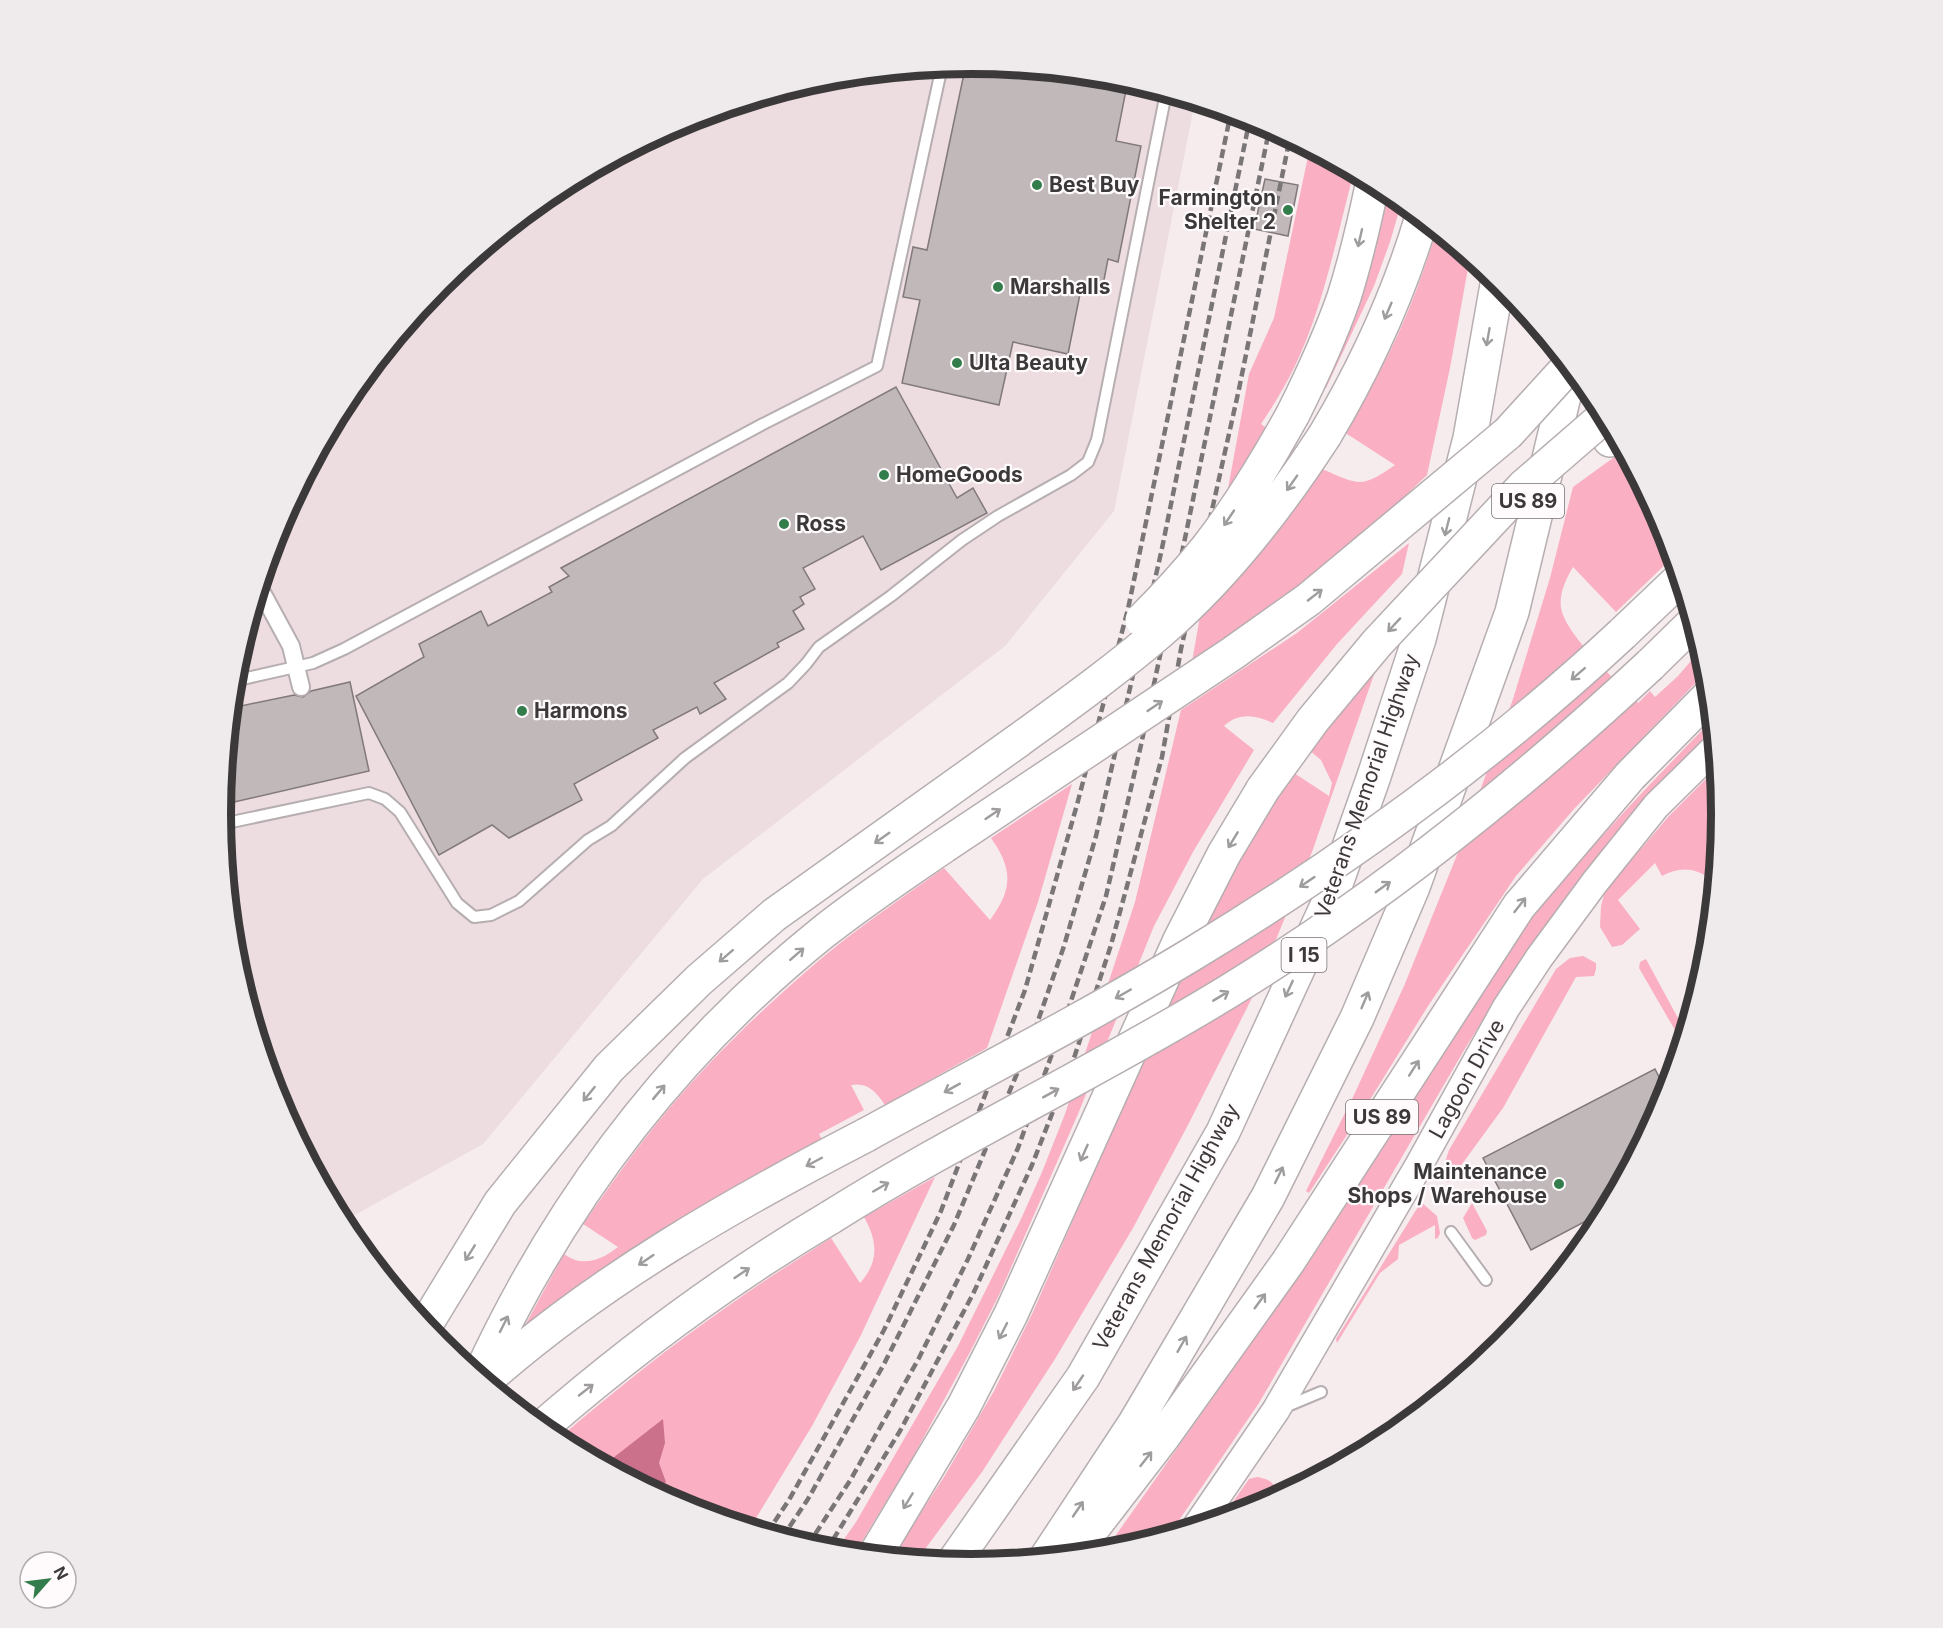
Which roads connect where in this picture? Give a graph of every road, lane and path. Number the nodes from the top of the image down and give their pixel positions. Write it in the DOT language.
graph roads {
  1 [pos="940,75"];
  2 [pos="1165,100"];
  3 [pos="1371,191"];
  4 [pos="1419,225"];
  5 [pos="1496,291"];
  6 [pos="1551,354"];
  7 [pos="1565,371"];
  8 [pos="1568,376"];
  9 [pos="1606,433"];
  10 [pos="1442,488"];
  11 [pos="1675,583"];
  12 [pos="264,596"];
  13 [pos="1688,628"];
  14 [pos="296,667"];
  15 [pos="243,679"];
  16 [pos="301,687"];
  17 [pos="1703,702"];
  18 [pos="1019,740"];
  19 [pos="1709,754"];
  20 [pos="231,822"];
  21 [pos="1451,1232"];
  22 [pos="1486,1280"];
  23 [pos="430,1318"];
  24 [pos="482,1370"];
  25 [pos="491,1377"];
  26 [pos="1321,1392"];
  27 [pos="1276,1410"];
  28 [pos="548,1421"];
  29 [pos="1203,1517"];
  30 [pos="1079,1546"];
  31 [pos="879,1548"];
  32 [pos="1051,1550"];
  33 [pos="959,1554"];
  1 -- 14 [label="lane"];
  2 -- 20 [label="lane"];
  3 -- 18 [label="highway, one-way, bridge"];
  4 -- 18 [label="highway, one-way, bridge"];
  5 -- 33 [label="highway, Veterans Memorial Highway / I 15, one-way"];
  6 -- 10 [label="highway, bridge"];
  7 -- 10 [label="highway, bridge"];
  32 -- 8 [label="highway, one-way"];
  9 -- 31 [label="highway, one-way, bridge"];
  24 -- 10 [label="highway, one-way, bridge"];
  11 -- 25 [label="highway, one-way, bridge"];
  12 -- 14 [label="street"];
  28 -- 13 [label="highway, one-way, bridge"];
  14 -- 15 [label="lane"];
  14 -- 16 [label="street"];
  30 -- 17 [label="highway, US 89, one-way"];
  18 -- 23 [label="highway, one-way"];
  19 -- 27 [label="street, Lagoon Drive"];
  21 -- 22 [label="lane"];
  26 -- 27 [label="lane"];
  27 -- 29 [label="street, Lagoon Drive"];
}
